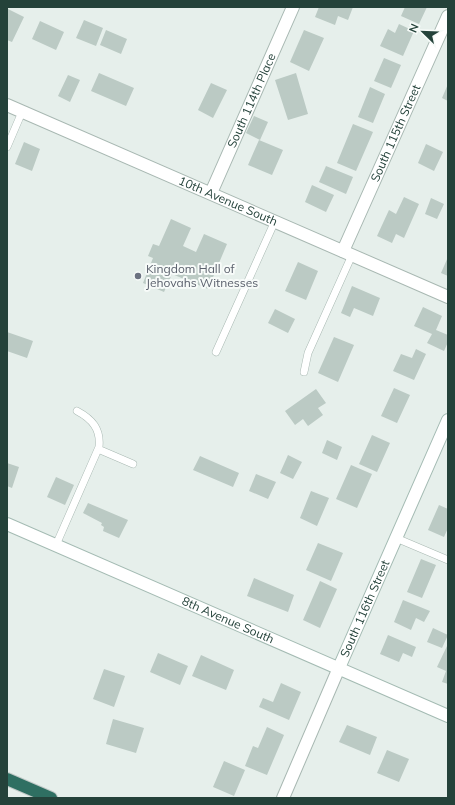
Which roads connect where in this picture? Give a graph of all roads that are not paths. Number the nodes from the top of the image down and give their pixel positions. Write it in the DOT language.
graph roads {
  1 [pos="293,7"];
  2 [pos="448,16"];
  3 [pos="7,105"];
  4 [pos="22,112"];
  5 [pos="7,147"];
  6 [pos="210,193"];
  7 [pos="275,221"];
  8 [pos="347,253"];
  9 [pos="448,297"];
  10 [pos="216,352"];
  11 [pos="304,372"];
  12 [pos="77,411"];
  13 [pos="448,420"];
  14 [pos="98,449"];
  15 [pos="133,464"];
  16 [pos="7,524"];
  17 [pos="396,538"];
  18 [pos="56,545"];
  19 [pos="448,560"];
  20 [pos="338,670"];
  21 [pos="448,716"];
  22 [pos="7,779"];
  23 [pos="51,798"];
  24 [pos="283,798"];
  1 -- 6 [label="street, South 114th Place"];
  2 -- 8 [label="street, South 115th Street"];
  3 -- 4 [label="street, 10th Avenue South"];
  4 -- 5 [label="lane"];
  4 -- 6 [label="street, 10th Avenue South"];
  6 -- 7 [label="street, 10th Avenue South"];
  7 -- 8 [label="street, 10th Avenue South"];
  7 -- 10 [label="lane"];
  8 -- 9 [label="street, 10th Avenue South"];
  8 -- 11 [label="lane, South 115th Street"];
  12 -- 14 [label="lane"];
  13 -- 17 [label="street, South 116th Street"];
  14 -- 15 [label="lane"];
  14 -- 18 [label="lane"];
  16 -- 18 [label="street, 8th Avenue South"];
  17 -- 19 [label="lane"];
  17 -- 20 [label="street, South 116th Street"];
  18 -- 20 [label="street, 8th Avenue South"];
  20 -- 21 [label="street, 8th Avenue South"];
  20 -- 24 [label="street, South 116th Street"];
  22 -- 23 [label="highway"];
}
